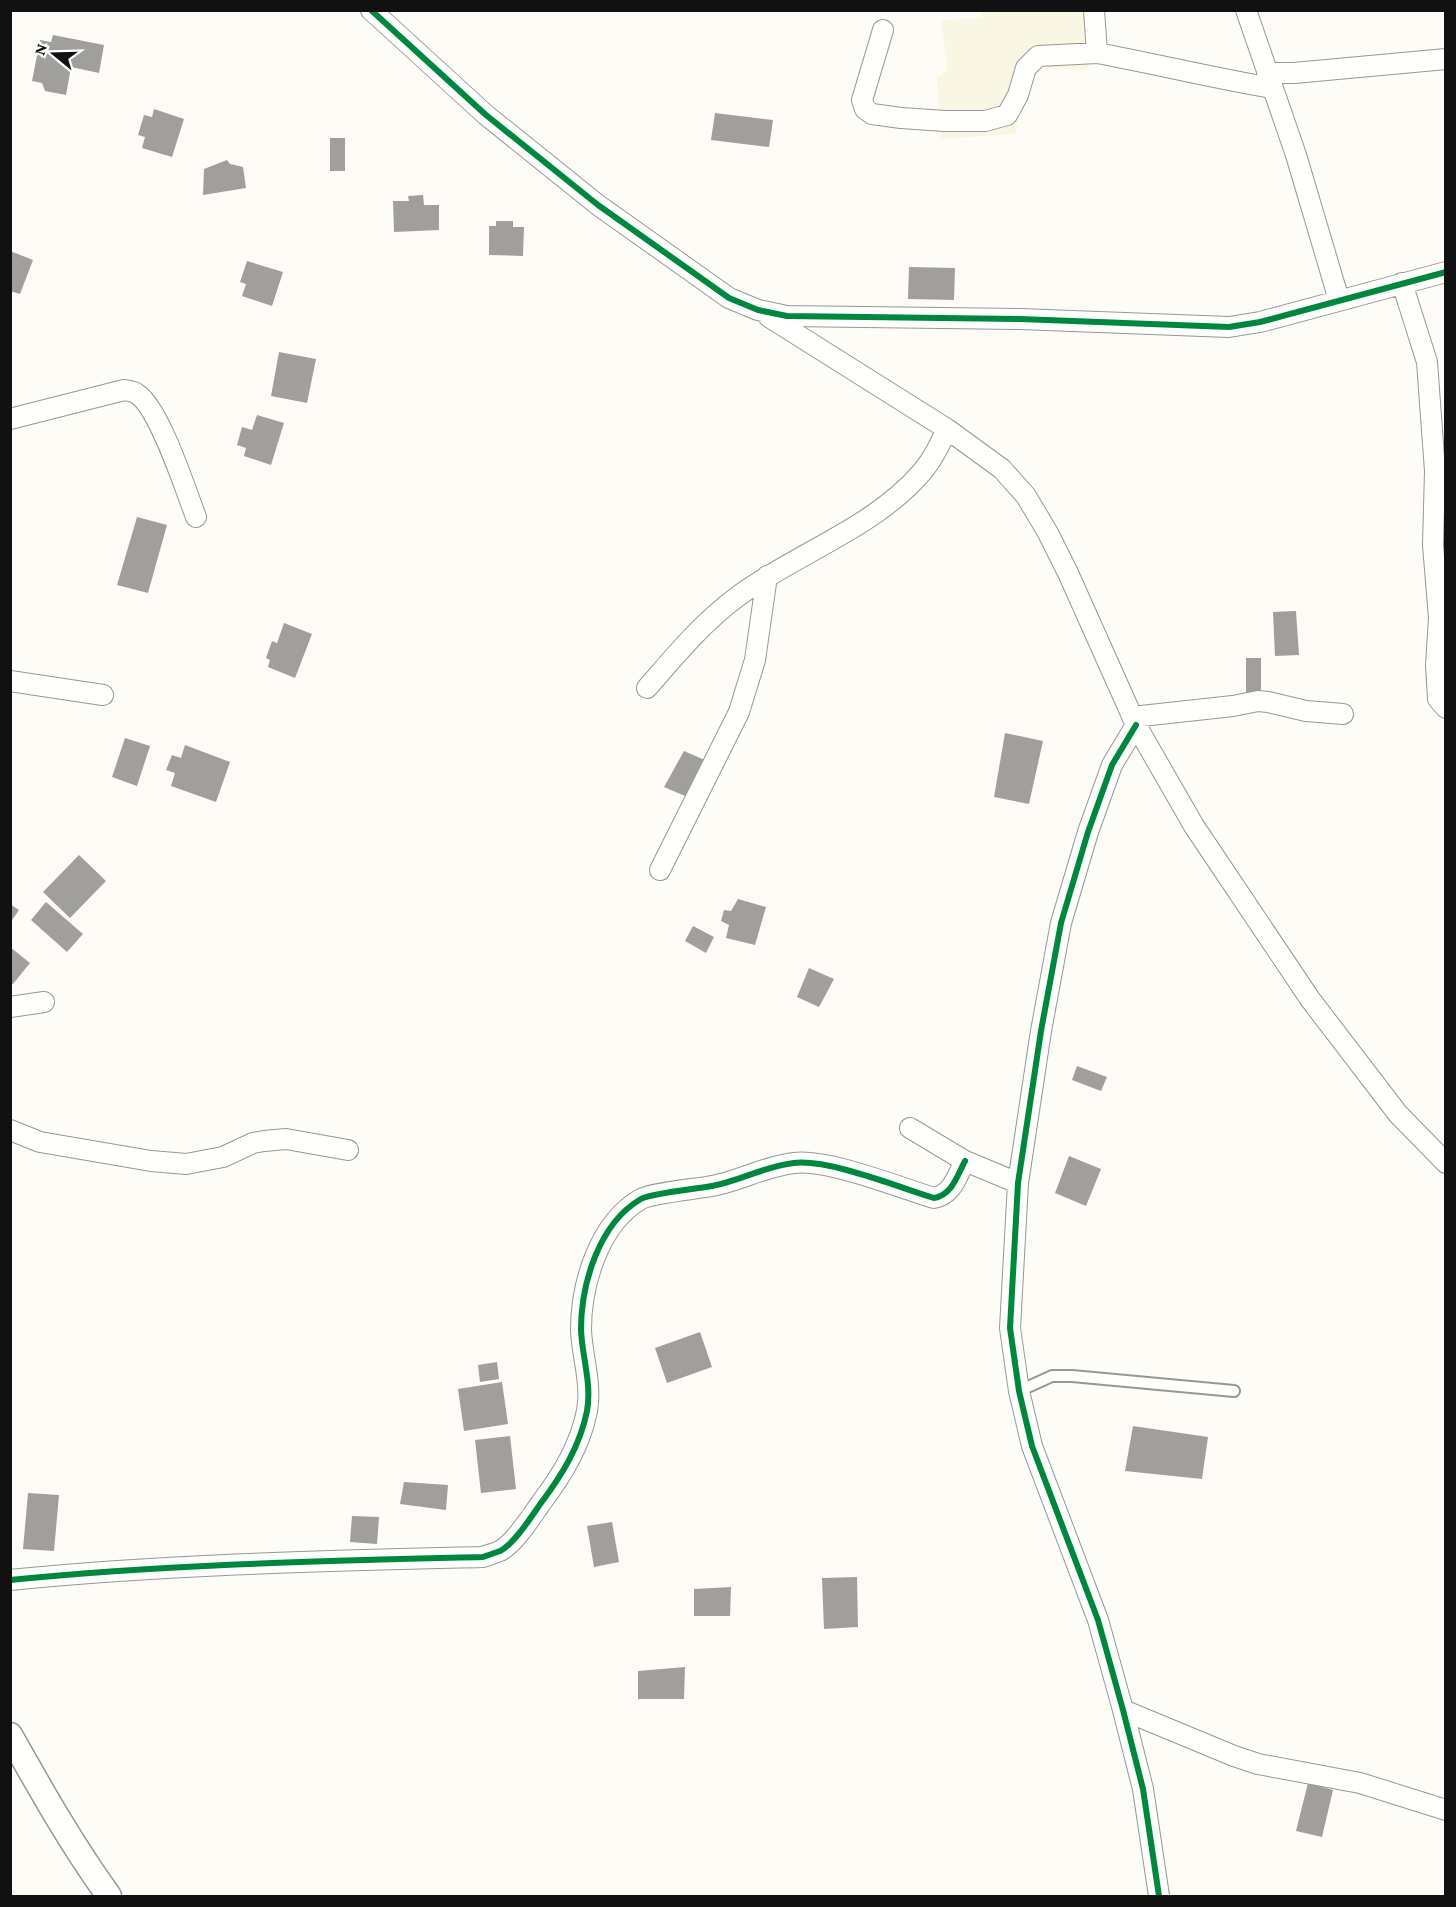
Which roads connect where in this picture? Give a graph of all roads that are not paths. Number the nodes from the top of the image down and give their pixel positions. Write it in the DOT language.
graph roads {
  1 [pos="371,10"];
  2 [pos="1094,10"];
  3 [pos="1246,10"];
  4 [pos="883,30"];
  5 [pos="1097,53"];
  6 [pos="1446,58"];
  7 [pos="1270,80"];
  8 [pos="1446,272"];
  9 [pos="1402,283"];
  10 [pos="1339,300"];
  11 [pos="758,310"];
  12 [pos="10,419"];
  13 [pos="947,429"];
  14 [pos="196,518"];
  15 [pos="767,576"];
  16 [pos="10,681"];
  17 [pos="647,688"];
  18 [pos="103,695"];
  19 [pos="1446,708"];
  20 [pos="1343,714"];
  21 [pos="1134,721"];
  22 [pos="660,870"];
  23 [pos="44,1002"];
  24 [pos="10,1007"];
  25 [pos="910,1128"];
  26 [pos="10,1130"];
  27 [pos="348,1150"];
  28 [pos="965,1161"];
  29 [pos="1446,1163"];
  30 [pos="1018,1183"];
  31 [pos="1019,1391"];
  32 [pos="1234,1391"];
  33 [pos="10,1580"];
  34 [pos="1123,1710"];
  35 [pos="10,1735"];
  36 [pos="1446,1810"];
  37 [pos="109,1896"];
  38 [pos="1159,1896"];
  1 -- 11 [label="street"];
  2 -- 5 [label="street"];
  3 -- 7 [label="street"];
  4 -- 5 [label="street"];
  5 -- 7 [label="street"];
  6 -- 7 [label="street"];
  7 -- 10 [label="street"];
  8 -- 9 [label="street"];
  9 -- 10 [label="street"];
  9 -- 19 [label="street"];
  10 -- 11 [label="street"];
  11 -- 13 [label="street"];
  12 -- 14 [label="street"];
  13 -- 15 [label="street"];
  13 -- 21 [label="street"];
  15 -- 17 [label="street"];
  15 -- 22 [label="street"];
  16 -- 18 [label="street"];
  20 -- 21 [label="street"];
  21 -- 29 [label="street"];
  21 -- 30 [label="street"];
  23 -- 24 [label="street"];
  25 -- 28 [label="street"];
  26 -- 27 [label="street"];
  28 -- 30 [label="street"];
  28 -- 33 [label="street"];
  30 -- 31 [label="street"];
  31 -- 32 [label="lane"];
  31 -- 34 [label="street"];
  34 -- 36 [label="street"];
  34 -- 38 [label="street"];
  35 -- 37 [label="street"];
}
